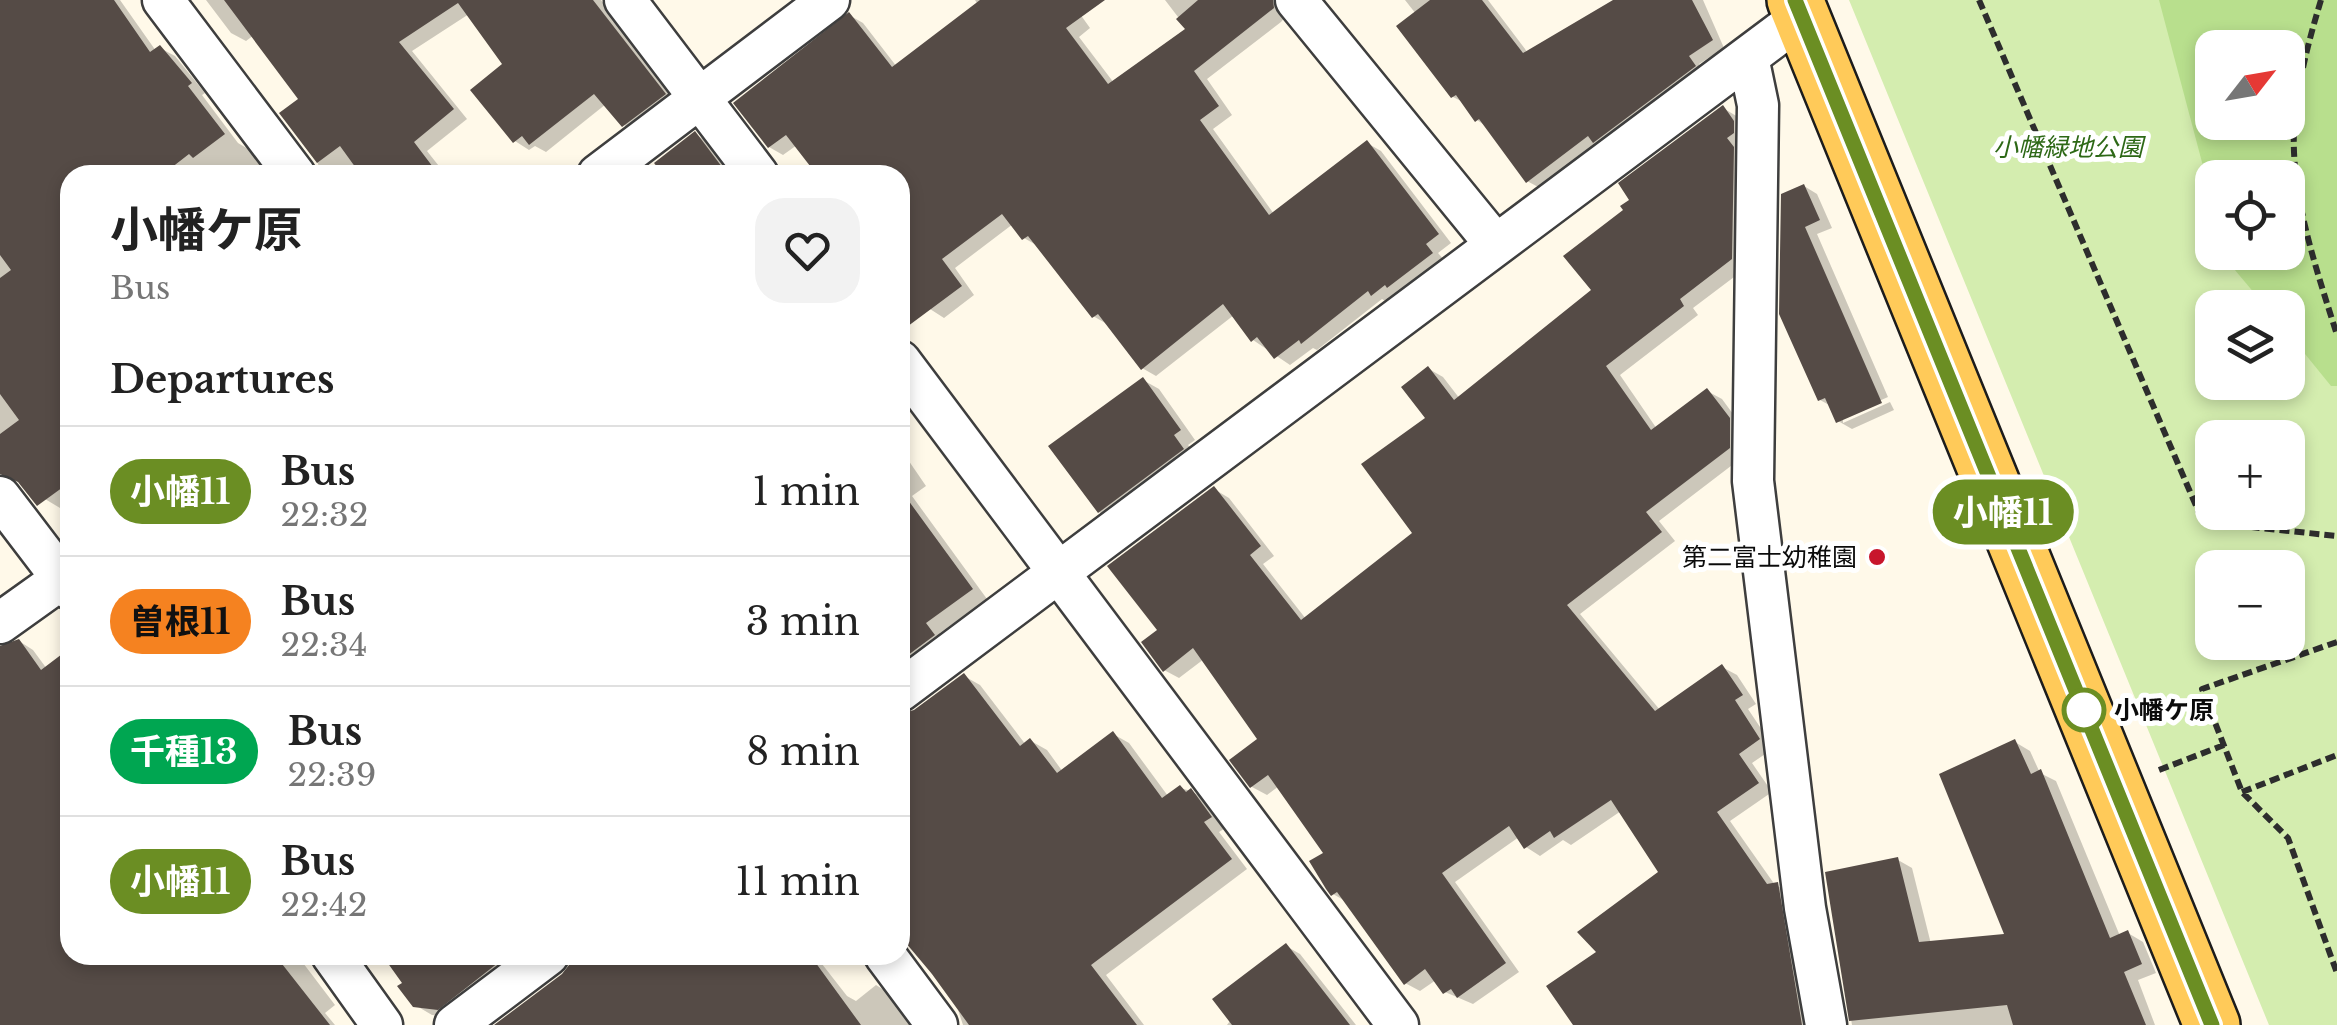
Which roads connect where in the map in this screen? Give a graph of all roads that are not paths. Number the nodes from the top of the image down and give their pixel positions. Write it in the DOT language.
graph roads {
  1 [pos="163,0"];
  2 [pos="625,0"];
  3 [pos="828,0"];
  4 [pos="1296,0"];
  5 [pos="1798,8"];
  6 [pos="1748,57"];
  7 [pos="700,98"];
  8 [pos="287,165"];
  9 [pos="611,165"];
  10 [pos="750,165"];
  11 [pos="1496,245"];
  12 [pos="910,374"];
  13 [pos="0,497"];
  14 [pos="60,570"];
  15 [pos="1060,571"];
  16 [pos="60,585"];
  17 [pos="0,624"];
  18 [pos="910,684"];
  19 [pos="339,965"];
  20 [pos="535,965"];
  21 [pos="893,965"];
  22 [pos="382,1025"];
  23 [pos="455,1025"];
  24 [pos="938,1025"];
  25 [pos="1398,1025"];
  26 [pos="1826,1025"];
  27 [pos="2212,1025"];
  1 -- 8 [label="street"];
  2 -- 7 [label="street"];
  3 -- 7 [label="street"];
  4 -- 11 [label="street"];
  5 -- 6 [label="street"];
  5 -- 27 [label="main road"];
  6 -- 11 [label="street"];
  6 -- 26 [label="street"];
  7 -- 9 [label="street"];
  7 -- 10 [label="street"];
  11 -- 15 [label="street"];
  12 -- 15 [label="street"];
  13 -- 14 [label="street"];
  15 -- 18 [label="street"];
  15 -- 25 [label="street"];
  16 -- 17 [label="street"];
  19 -- 22 [label="street"];
  20 -- 23 [label="street"];
  21 -- 24 [label="street"];
}
